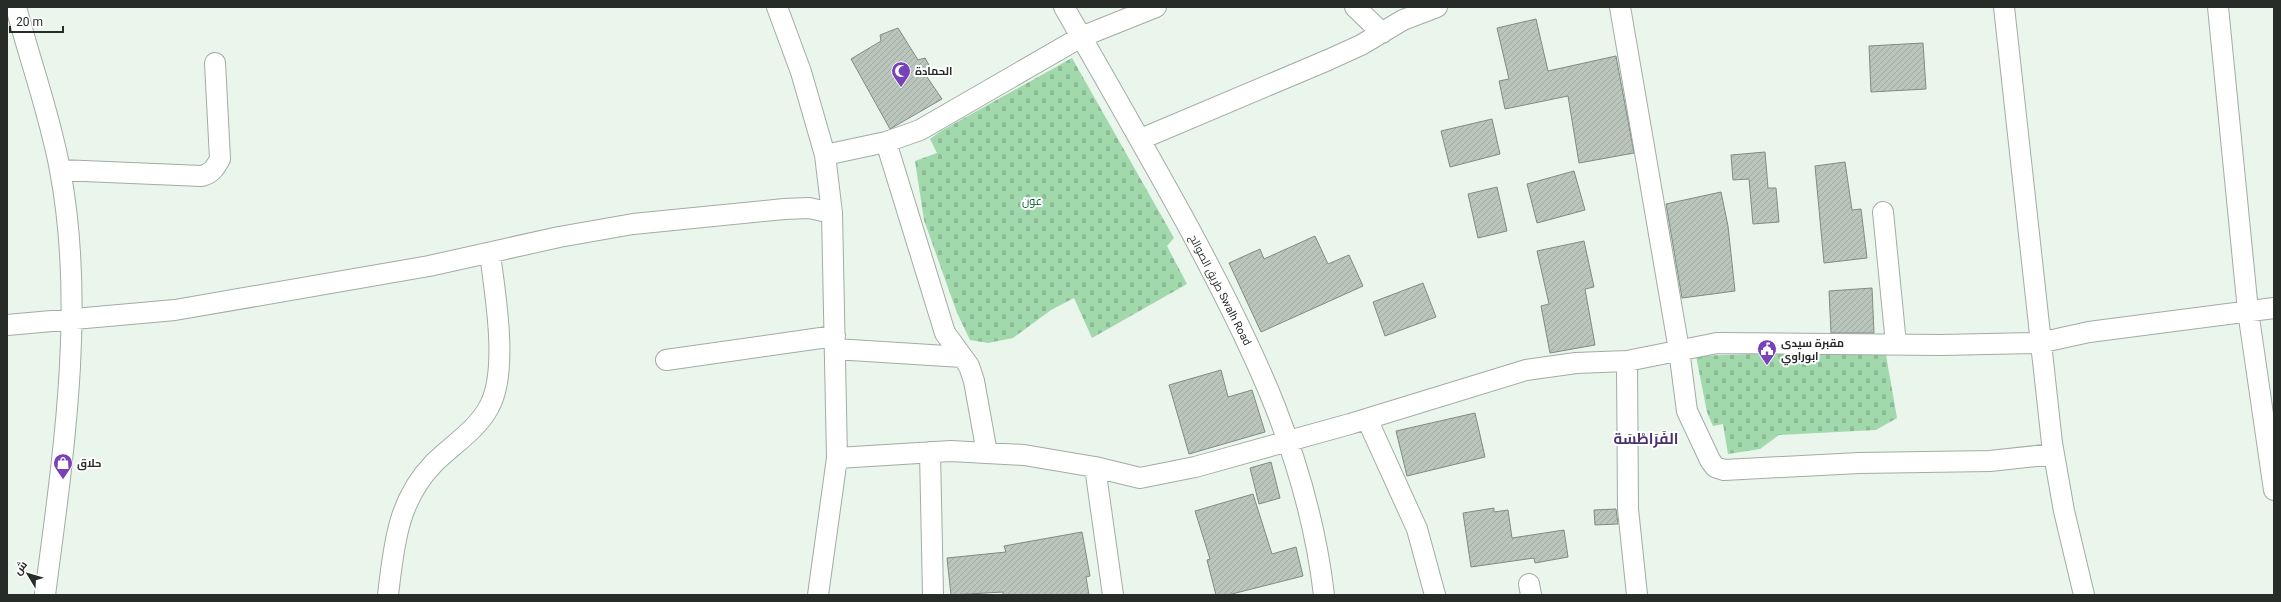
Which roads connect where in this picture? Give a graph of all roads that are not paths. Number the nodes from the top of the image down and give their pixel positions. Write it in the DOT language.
graph roads {
  1 [pos="16,7"];
  2 [pos="777,7"];
  3 [pos="1064,7"];
  4 [pos="1156,7"];
  5 [pos="1355,7"];
  6 [pos="1437,7"];
  7 [pos="1620,7"];
  8 [pos="2004,7"];
  9 [pos="2218,7"];
  10 [pos="1382,33"];
  11 [pos="1081,37"];
  12 [pos="215,63"];
  13 [pos="1140,139"];
  14 [pos="886,142"];
  15 [pos="825,155"];
  16 [pos="60,170"];
  17 [pos="1883,212"];
  18 [pos="832,214"];
  19 [pos="490,254"];
  20 [pos="2274,308"];
  21 [pos="2248,311"];
  22 [pos="71,318"];
  23 [pos="7,325"];
  24 [pos="835,343"];
  25 [pos="2040,343"];
  26 [pos="1896,344"];
  27 [pos="1679,350"];
  28 [pos="962,357"];
  29 [pos="666,360"];
  30 [pos="1627,361"];
  31 [pos="1367,419"];
  32 [pos="1289,440"];
  33 [pos="930,452"];
  34 [pos="987,453"];
  35 [pos="2054,454"];
  36 [pos="836,458"];
  37 [pos="1095,467"];
  38 [pos="2274,490"];
  39 [pos="45,595"];
  40 [pos="388,595"];
  41 [pos="818,595"];
  42 [pos="933,595"];
  43 [pos="1113,595"];
  44 [pos="1324,595"];
  45 [pos="1435,595"];
  46 [pos="1637,595"];
  47 [pos="2084,595"];
  1 -- 16 [label="street"];
  2 -- 15 [label="street"];
  3 -- 11 [label="street, طريق الصوالح Swalh Road"];
  4 -- 11 [label="street"];
  5 -- 10 [label="street"];
  6 -- 10 [label="street"];
  7 -- 27 [label="street"];
  8 -- 25 [label="street"];
  9 -- 21 [label="street"];
  10 -- 13 [label="street"];
  11 -- 13 [label="street, طريق الصوالح Swalh Road"];
  11 -- 14 [label="street"];
  12 -- 16 [label="street"];
  13 -- 32 [label="street, طريق الصوالح Swalh Road"];
  14 -- 15 [label="street"];
  14 -- 28 [label="street"];
  15 -- 18 [label="street"];
  16 -- 22 [label="street"];
  17 -- 26 [label="street"];
  18 -- 19 [label="street"];
  18 -- 24 [label="street"];
  19 -- 22 [label="street"];
  19 -- 40 [label="street"];
  20 -- 21 [label="street"];
  21 -- 25 [label="street"];
  21 -- 38 [label="street"];
  22 -- 23 [label="street"];
  22 -- 39 [label="street"];
  24 -- 28 [label="street"];
  24 -- 29 [label="street"];
  24 -- 36 [label="street"];
  25 -- 26 [label="street"];
  25 -- 35 [label="street"];
  26 -- 27 [label="street"];
  27 -- 30 [label="street"];
  27 -- 35 [label="street"];
  28 -- 34 [label="street"];
  30 -- 31 [label="street"];
  30 -- 46 [label="street"];
  31 -- 32 [label="street"];
  31 -- 45 [label="street"];
  32 -- 37 [label="street"];
  32 -- 44 [label="street, طريق الصوالح Swalh Road"];
  33 -- 34 [label="street"];
  33 -- 36 [label="street"];
  33 -- 42 [label="street"];
  34 -- 37 [label="street"];
  35 -- 47 [label="street"];
  36 -- 41 [label="street"];
  37 -- 43 [label="street"];
}
